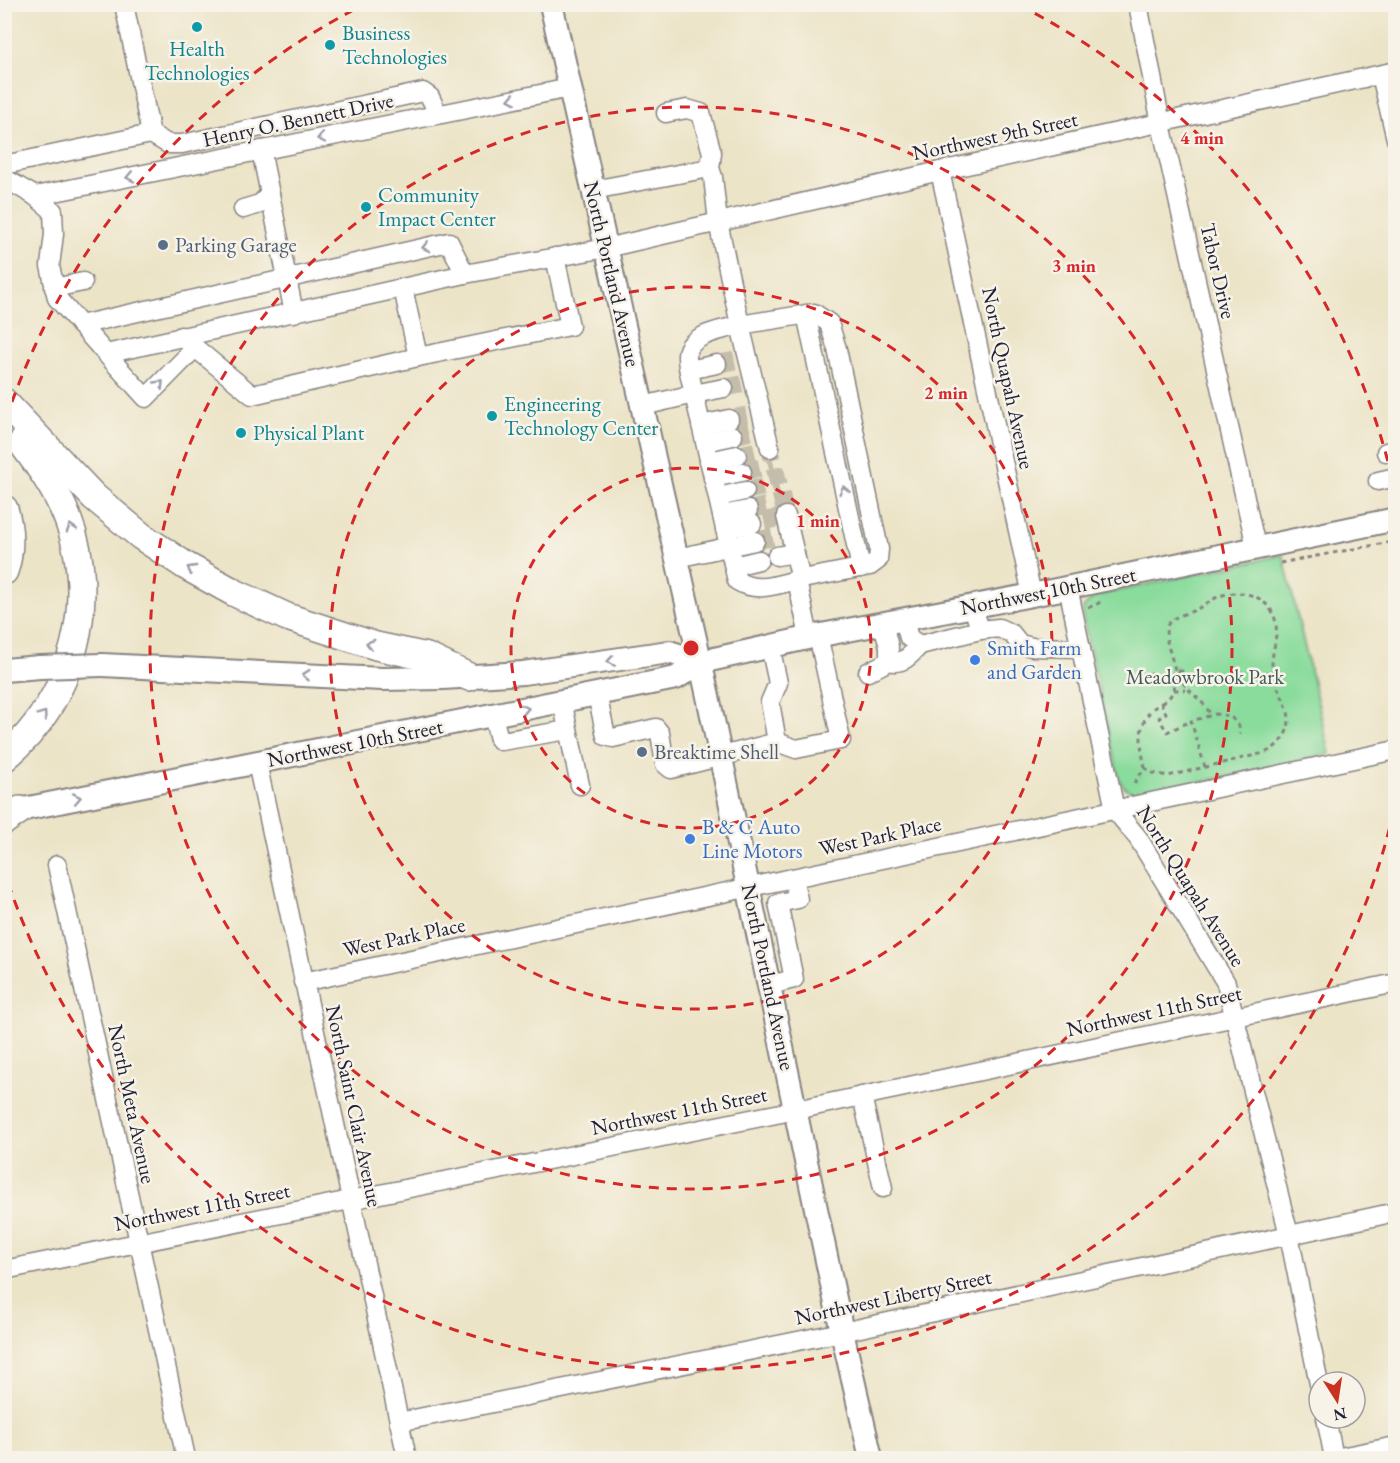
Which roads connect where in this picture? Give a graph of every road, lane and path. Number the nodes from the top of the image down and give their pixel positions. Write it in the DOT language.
graph roads {
  1 [pos="124,4"];
  2 [pos="551,4"];
  3 [pos="1138,4"];
  4 [pos="1388,73"];
  5 [pos="570,88"];
  6 [pos="666,113"];
  7 [pos="438,114"];
  8 [pos="1161,124"];
  9 [pos="152,134"];
  10 [pos="1395,139"];
  11 [pos="261,150"];
  12 [pos="4,165"];
  13 [pos="710,168"];
  14 [pos="940,171"];
  15 [pos="4,178"];
  16 [pos="592,190"];
  17 [pos="270,194"];
  18 [pos="35,196"];
  19 [pos="243,209"];
  20 [pos="718,222"];
  21 [pos="606,248"];
  22 [pos="555,257"];
  23 [pos="465,274"];
  24 [pos="288,278"];
  25 [pos="83,282"];
  26 [pos="54,288"];
  27 [pos="403,288"];
  28 [pos="294,313"];
  29 [pos="80,325"];
  30 [pos="740,325"];
  31 [pos="188,342"];
  32 [pos="106,354"];
  33 [pos="418,357"];
  34 [pos="717,364"];
  35 [pos="690,370"];
  36 [pos="724,388"];
  37 [pos="694,394"];
  38 [pos="4,402"];
  39 [pos="643,406"];
  40 [pos="4,420"];
  41 [pos="731,427"];
  42 [pos="703,434"];
  43 [pos="770,448"];
  44 [pos="739,464"];
  45 [pos="711,469"];
  46 [pos="745,491"];
  47 [pos="718,497"];
  48 [pos="4,509"];
  49 [pos="1395,519"];
  50 [pos="768,527"];
  51 [pos="726,530"];
  52 [pos="1256,548"];
  53 [pos="777,556"];
  54 [pos="677,558"];
  55 [pos="734,566"];
  56 [pos="4,571"];
  57 [pos="799,580"];
  58 [pos="1068,587"];
  59 [pos="1032,595"];
  60 [pos="973,606"];
  61 [pos="893,621"];
  62 [pos="980,630"];
  63 [pos="814,636"];
  64 [pos="920,645"];
  65 [pos="770,646"];
  66 [pos="1081,648"];
  67 [pos="889,661"];
  68 [pos="701,662"];
  69 [pos="4,670"];
  70 [pos="1185,670"];
  71 [pos="868,672"];
  72 [pos="1151,672"];
  73 [pos="1176,673"];
  74 [pos="469,677"];
  75 [pos="1174,690"];
  76 [pos="1187,690"];
  77 [pos="597,694"];
  78 [pos="562,702"];
  79 [pos="1161,703"];
  80 [pos="493,716"];
  81 [pos="1211,716"];
  82 [pos="1191,721"];
  83 [pos="568,730"];
  84 [pos="1240,734"];
  85 [pos="777,742"];
  86 [pos="1395,750"];
  87 [pos="4,758"];
  88 [pos="721,758"];
  89 [pos="257,763"];
  90 [pos="1205,767"];
  91 [pos="1145,768"];
  92 [pos="1134,783"];
  93 [pos="580,785"];
  94 [pos="1115,810"];
  95 [pos="10,814"];
  96 [pos="57,865"];
  97 [pos="793,878"];
  98 [pos="749,887"];
  99 [pos="781,916"];
  100 [pos="757,921"];
  101 [pos="303,982"];
  102 [pos="1395,982"];
  103 [pos="770,985"];
  104 [pos="1234,1017"];
  105 [pos="862,1096"];
  106 [pos="796,1110"];
  107 [pos="883,1188"];
  108 [pos="351,1200"];
  109 [pos="1395,1212"];
  110 [pos="1289,1235"];
  111 [pos="139,1242"];
  112 [pos="4,1270"];
  113 [pos="842,1332"];
  114 [pos="1316,1370"];
  115 [pos="399,1422"];
  116 [pos="1328,1430"];
  117 [pos="1395,1446"];
  118 [pos="186,1458"];
  119 [pos="407,1458"];
  120 [pos="871,1458"];
  121 [pos="1334,1458"];
  1 -- 9 [label="street"];
  2 -- 5 [label="main road, North Portland Avenue"];
  3 -- 8 [label="street, Tabor Drive"];
  4 -- 8 [label="street, Northwest 9th Street"];
  4 -- 10 [label="street"];
  5 -- 7 [label="street, Henry O. Bennett Drive, one-way"];
  5 -- 16 [label="main road, North Portland Avenue"];
  6 -- 13 [label="street"];
  7 -- 9 [label="street"];
  7 -- 11 [label="street, Henry O. Bennett Drive, one-way"];
  8 -- 14 [label="street, Northwest 9th Street"];
  8 -- 52 [label="street, Tabor Drive"];
  9 -- 12 [label="street"];
  11 -- 17 [label="street"];
  11 -- 18 [label="street, Henry O. Bennett Drive, one-way"];
  13 -- 16 [label="street"];
  13 -- 20 [label="street"];
  14 -- 20 [label="street, Northwest 9th Street"];
  14 -- 59 [label="street, North Quapah Avenue"];
  15 -- 18 [label="street"];
  16 -- 21 [label="main road, North Portland Avenue"];
  17 -- 19 [label="street"];
  17 -- 24 [label="street"];
  18 -- 26 [label="street"];
  20 -- 21 [label="street, Northwest 9th Street"];
  20 -- 30 [label="street"];
  21 -- 22 [label="street, Northwest 9th Street"];
  21 -- 39 [label="main road, North Portland Avenue"];
  22 -- 23 [label="street, Northwest 9th Street"];
  22 -- 33 [label="street"];
  23 -- 24 [label="street, one-way"];
  23 -- 27 [label="street, Northwest 9th Street"];
  24 -- 28 [label="street"];
  24 -- 29 [label="street"];
  25 -- 26 [label="street"];
  26 -- 29 [label="street"];
  27 -- 28 [label="street, Northwest 9th Street"];
  27 -- 33 [label="street"];
  28 -- 31 [label="street, Northwest 9th Street"];
  29 -- 32 [label="street"];
  30 -- 35 [label="street"];
  30 -- 43 [label="street"];
  30 -- 57 [label="street"];
  31 -- 32 [label="street, Northwest 9th Street"];
  32 -- 31 [label="street, one-way"];
  31 -- 33 [label="street"];
  34 -- 35 [label="street"];
  35 -- 37 [label="street"];
  36 -- 37 [label="street"];
  37 -- 39 [label="street"];
  37 -- 42 [label="street"];
  74 -- 38 [label="highway, one-way"];
  39 -- 54 [label="main road, North Portland Avenue"];
  87 -- 40 [label="highway, one-way"];
  41 -- 42 [label="street"];
  42 -- 45 [label="street"];
  44 -- 45 [label="street"];
  45 -- 47 [label="street"];
  46 -- 47 [label="street"];
  47 -- 51 [label="street"];
  48 -- 56 [label="highway"];
  49 -- 52 [label="main road, Northwest 10th Street"];
  50 -- 51 [label="street"];
  50 -- 51 [label="street"];
  50 -- 53 [label="street"];
  51 -- 54 [label="street"];
  51 -- 55 [label="street"];
  52 -- 58 [label="main road, Northwest 10th Street"];
  53 -- 55 [label="street"];
  53 -- 57 [label="street"];
  54 -- 68 [label="main road, North Portland Avenue"];
  55 -- 57 [label="street"];
  57 -- 63 [label="street"];
  58 -- 59 [label="main road, Northwest 10th Street"];
  58 -- 66 [label="street, North Quapah Avenue"];
  59 -- 60 [label="main road, Northwest 10th Street"];
  60 -- 61 [label="main road, Northwest 10th Street"];
  60 -- 62 [label="street"];
  61 -- 63 [label="main road, Northwest 10th Street"];
  61 -- 64 [label="street"];
  61 -- 67 [label="street"];
  62 -- 64 [label="street"];
  62 -- 66 [label="street"];
  63 -- 65 [label="main road, Northwest 10th Street"];
  63 -- 85 [label="street"];
  64 -- 67 [label="street"];
  65 -- 68 [label="main road, Northwest 10th Street"];
  65 -- 85 [label="street"];
  66 -- 94 [label="street, North Quapah Avenue"];
  67 -- 71 [label="street"];
  68 -- 74 [label="main road, one-way"];
  68 -- 77 [label="main road, Northwest 10th Street"];
  68 -- 88 [label="main road, North Portland Avenue"];
  74 -- 69 [label="main road, one-way, bridge"];
  70 -- 73 [label="path"];
  72 -- 73 [label="path"];
  73 -- 75 [label="path"];
  73 -- 76 [label="path"];
  73 -- 90 [label="path"];
  75 -- 76 [label="path"];
  75 -- 79 [label="path"];
  76 -- 81 [label="path"];
  77 -- 78 [label="main road, Northwest 10th Street"];
  77 -- 88 [label="street"];
  80 -- 78 [label="main road, Northwest 10th Street, one-way"];
  78 -- 83 [label="street"];
  79 -- 82 [label="path"];
  79 -- 91 [label="path"];
  80 -- 83 [label="street"];
  80 -- 89 [label="main road, Northwest 10th Street"];
  81 -- 82 [label="path"];
  81 -- 84 [label="path"];
  82 -- 90 [label="path"];
  83 -- 93 [label="street"];
  85 -- 88 [label="street"];
  86 -- 94 [label="street, West Park Place"];
  88 -- 98 [label="main road, North Portland Avenue"];
  95 -- 89 [label="main road, Northwest 10th Street, one-way"];
  89 -- 101 [label="street, North Saint Clair Avenue"];
  90 -- 91 [label="path"];
  91 -- 92 [label="path"];
  94 -- 97 [label="street, West Park Place"];
  94 -- 104 [label="street, North Quapah Avenue"];
  96 -- 111 [label="street, North Meta Avenue"];
  97 -- 98 [label="street, West Park Place"];
  97 -- 99 [label="street"];
  98 -- 100 [label="main road, North Portland Avenue"];
  98 -- 101 [label="street, West Park Place"];
  99 -- 100 [label="street"];
  99 -- 103 [label="street"];
  100 -- 103 [label="main road, North Portland Avenue"];
  101 -- 108 [label="street, North Saint Clair Avenue"];
  102 -- 104 [label="street, Northwest 11th Street"];
  103 -- 106 [label="main road, North Portland Avenue"];
  104 -- 105 [label="street, Northwest 11th Street"];
  104 -- 110 [label="street, North Quapah Avenue"];
  105 -- 106 [label="street, Northwest 11th Street"];
  105 -- 107 [label="street"];
  106 -- 108 [label="street, Northwest 11th Street"];
  106 -- 113 [label="main road, North Portland Avenue"];
  108 -- 111 [label="street, Northwest 11th Street"];
  108 -- 115 [label="street, North Saint Clair Avenue"];
  109 -- 110 [label="street, Northwest Liberty Street"];
  110 -- 113 [label="street, Northwest Liberty Street"];
  110 -- 114 [label="street, North Quapah Avenue"];
  111 -- 112 [label="street, Northwest 11th Street"];
  111 -- 118 [label="street, North Meta Avenue"];
  113 -- 115 [label="street, Northwest Liberty Street"];
  113 -- 120 [label="main road, North Portland Avenue"];
  115 -- 119 [label="street, North Saint Clair Avenue"];
  116 -- 121 [label="street"];
  117 -- 121 [label="street"];
}
